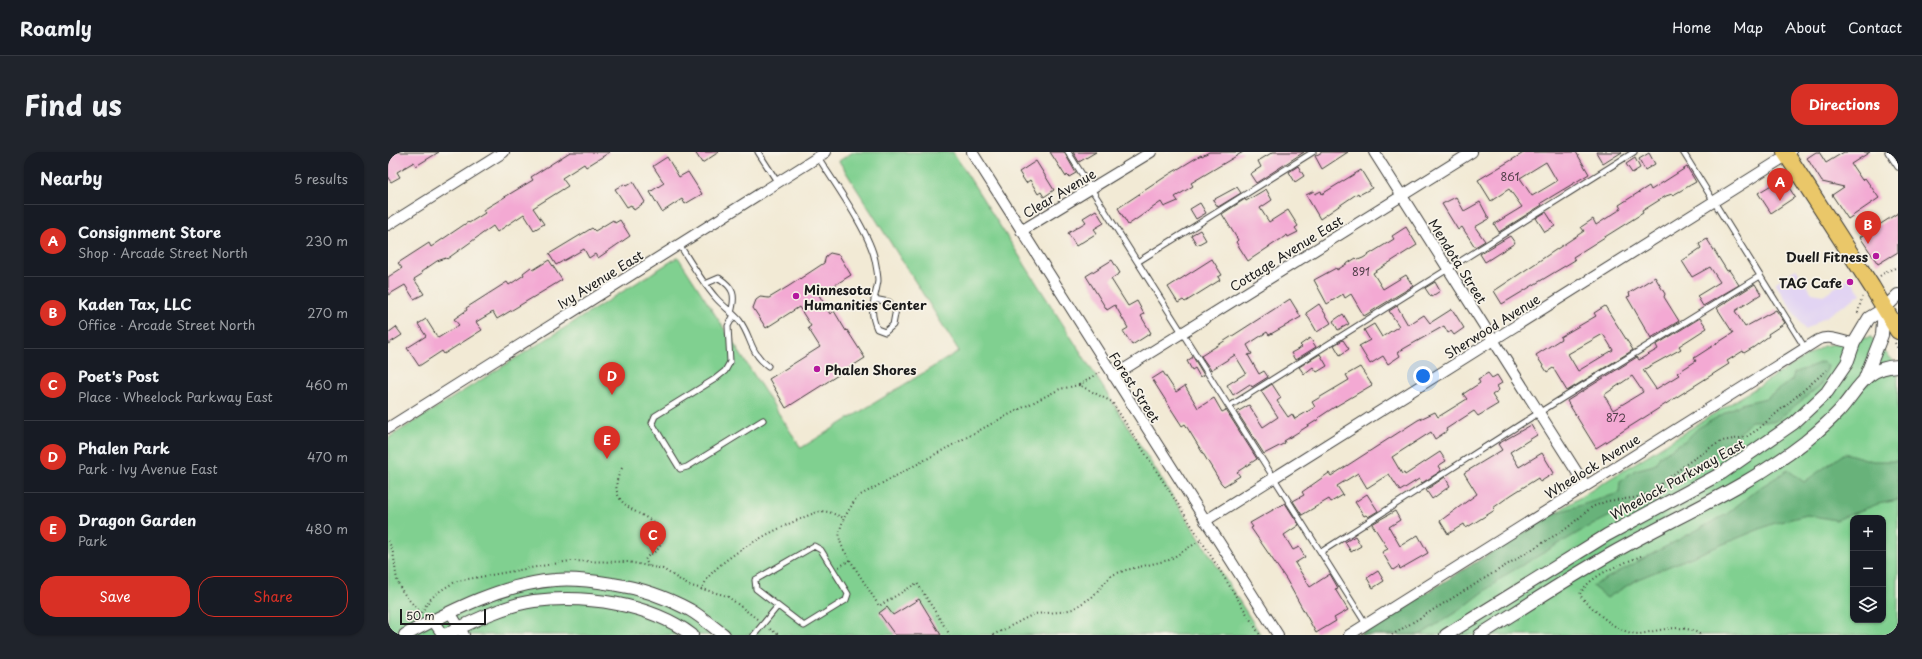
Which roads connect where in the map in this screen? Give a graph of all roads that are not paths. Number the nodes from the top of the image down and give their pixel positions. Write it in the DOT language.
graph roads {
  1 [pos="504,152"];
  2 [pos="758,152"];
  3 [pos="972,152"];
  4 [pos="1068,152"];
  5 [pos="1151,152"];
  6 [pos="1313,152"];
  7 [pos="1374,152"];
  8 [pos="1472,152"];
  9 [pos="1634,152"];
  10 [pos="1683,152"];
  11 [pos="1888,152"];
  12 [pos="1788,153"];
  13 [pos="822,155"];
  14 [pos="1898,167"];
  15 [pos="778,183"];
  16 [pos="1091,189"];
  17 [pos="1402,196"];
  18 [pos="1715,201"];
  19 [pos="388,225"];
  20 [pos="1022,231"];
  21 [pos="679,244"];
  22 [pos="1138,261"];
  23 [pos="1448,269"];
  24 [pos="1760,276"];
  25 [pos="705,284"];
  26 [pos="1898,295"];
  27 [pos="874,298"];
  28 [pos="1884,309"];
  29 [pos="732,314"];
  30 [pos="1898,331"];
  31 [pos="1183,332"];
  32 [pos="1494,340"];
  33 [pos="1854,342"];
  34 [pos="1804,348"];
  35 [pos="768,366"];
  36 [pos="1898,366"];
  37 [pos="1110,372"];
  38 [pos="1865,379"];
  39 [pos="1230,406"];
  40 [pos="1539,412"];
  41 [pos="763,420"];
  42 [pos="388,428"];
  43 [pos="1275,477"];
  44 [pos="1585,485"];
  45 [pos="1205,521"];
  46 [pos="1321,552"];
  47 [pos="777,607"];
  48 [pos="450,612"];
  49 [pos="433,621"];
  50 [pos="1366,624"];
  51 [pos="462,632"];
  52 [pos="405,635"];
  53 [pos="444,635"];
  54 [pos="692,635"];
  55 [pos="724,635"];
  56 [pos="754,635"];
  57 [pos="1278,635"];
  58 [pos="1348,635"];
  59 [pos="1446,635"];
  60 [pos="1480,635"];
  1 -- 19 [label="street"];
  2 -- 15 [label="lane"];
  3 -- 20 [label="street, Forest Street"];
  4 -- 16 [label="lane"];
  5 -- 16 [label="street, Clear Avenue"];
  6 -- 22 [label="lane"];
  7 -- 17 [label="street, Mendota Street"];
  8 -- 17 [label="street, Cottage Avenue East"];
  9 -- 23 [label="lane"];
  10 -- 18 [label="lane"];
  11 -- 14 [label="lane"];
  12 -- 18 [label="street, Sherwood Avenue"];
  12 -- 28 [label="main road"];
  13 -- 15 [label="street, Ivy Avenue East"];
  13 -- 27 [label="lane"];
  15 -- 21 [label="street, Ivy Avenue East"];
  16 -- 20 [label="street, Clear Avenue"];
  16 -- 22 [label="lane"];
  17 -- 23 [label="street, Mendota Street"];
  17 -- 31 [label="street, Cottage Avenue East"];
  18 -- 24 [label="lane"];
  18 -- 32 [label="street, Sherwood Avenue"];
  20 -- 37 [label="street, Forest Street"];
  21 -- 25 [label="lane"];
  21 -- 42 [label="street, Ivy Avenue East"];
  22 -- 31 [label="lane"];
  23 -- 32 [label="street, Mendota Street"];
  23 -- 39 [label="lane"];
  24 -- 34 [label="lane"];
  24 -- 40 [label="lane"];
  25 -- 29 [label="lane"];
  25 -- 29 [label="lane"];
  26 -- 28 [label="street, Wheelock Parkway East"];
  27 -- 27 [label="lane"];
  28 -- 30 [label="main road"];
  28 -- 33 [label="street, Wheelock Parkway East"];
  28 -- 38 [label="street"];
  29 -- 35 [label="lane"];
  29 -- 41 [label="lane"];
  31 -- 37 [label="street, Cottage Avenue East"];
  31 -- 39 [label="lane"];
  32 -- 40 [label="street, Mendota Street"];
  32 -- 43 [label="street, Sherwood Avenue"];
  33 -- 34 [label="street, Wheelock Avenue"];
  33 -- 59 [label="street, Wheelock Parkway East"];
  34 -- 44 [label="street, Wheelock Avenue"];
  36 -- 38 [label="street"];
  37 -- 45 [label="street, Forest Street"];
  38 -- 60 [label="street"];
  39 -- 43 [label="lane"];
  40 -- 44 [label="street, Mendota Street"];
  40 -- 46 [label="lane"];
  43 -- 45 [label="street, Sherwood Avenue"];
  43 -- 46 [label="lane"];
  44 -- 50 [label="street, Wheelock Avenue"];
  45 -- 57 [label="street, Forest Street"];
  46 -- 50 [label="lane"];
  47 -- 47 [label="lane"];
  47 -- 56 [label="lane"];
  48 -- 49 [label="street"];
  48 -- 51 [label="street"];
  48 -- 55 [label="street"];
  49 -- 52 [label="street"];
  49 -- 53 [label="street"];
  50 -- 58 [label="street, Wheelock Avenue"];
  51 -- 53 [label="street"];
  51 -- 54 [label="street"];
}
